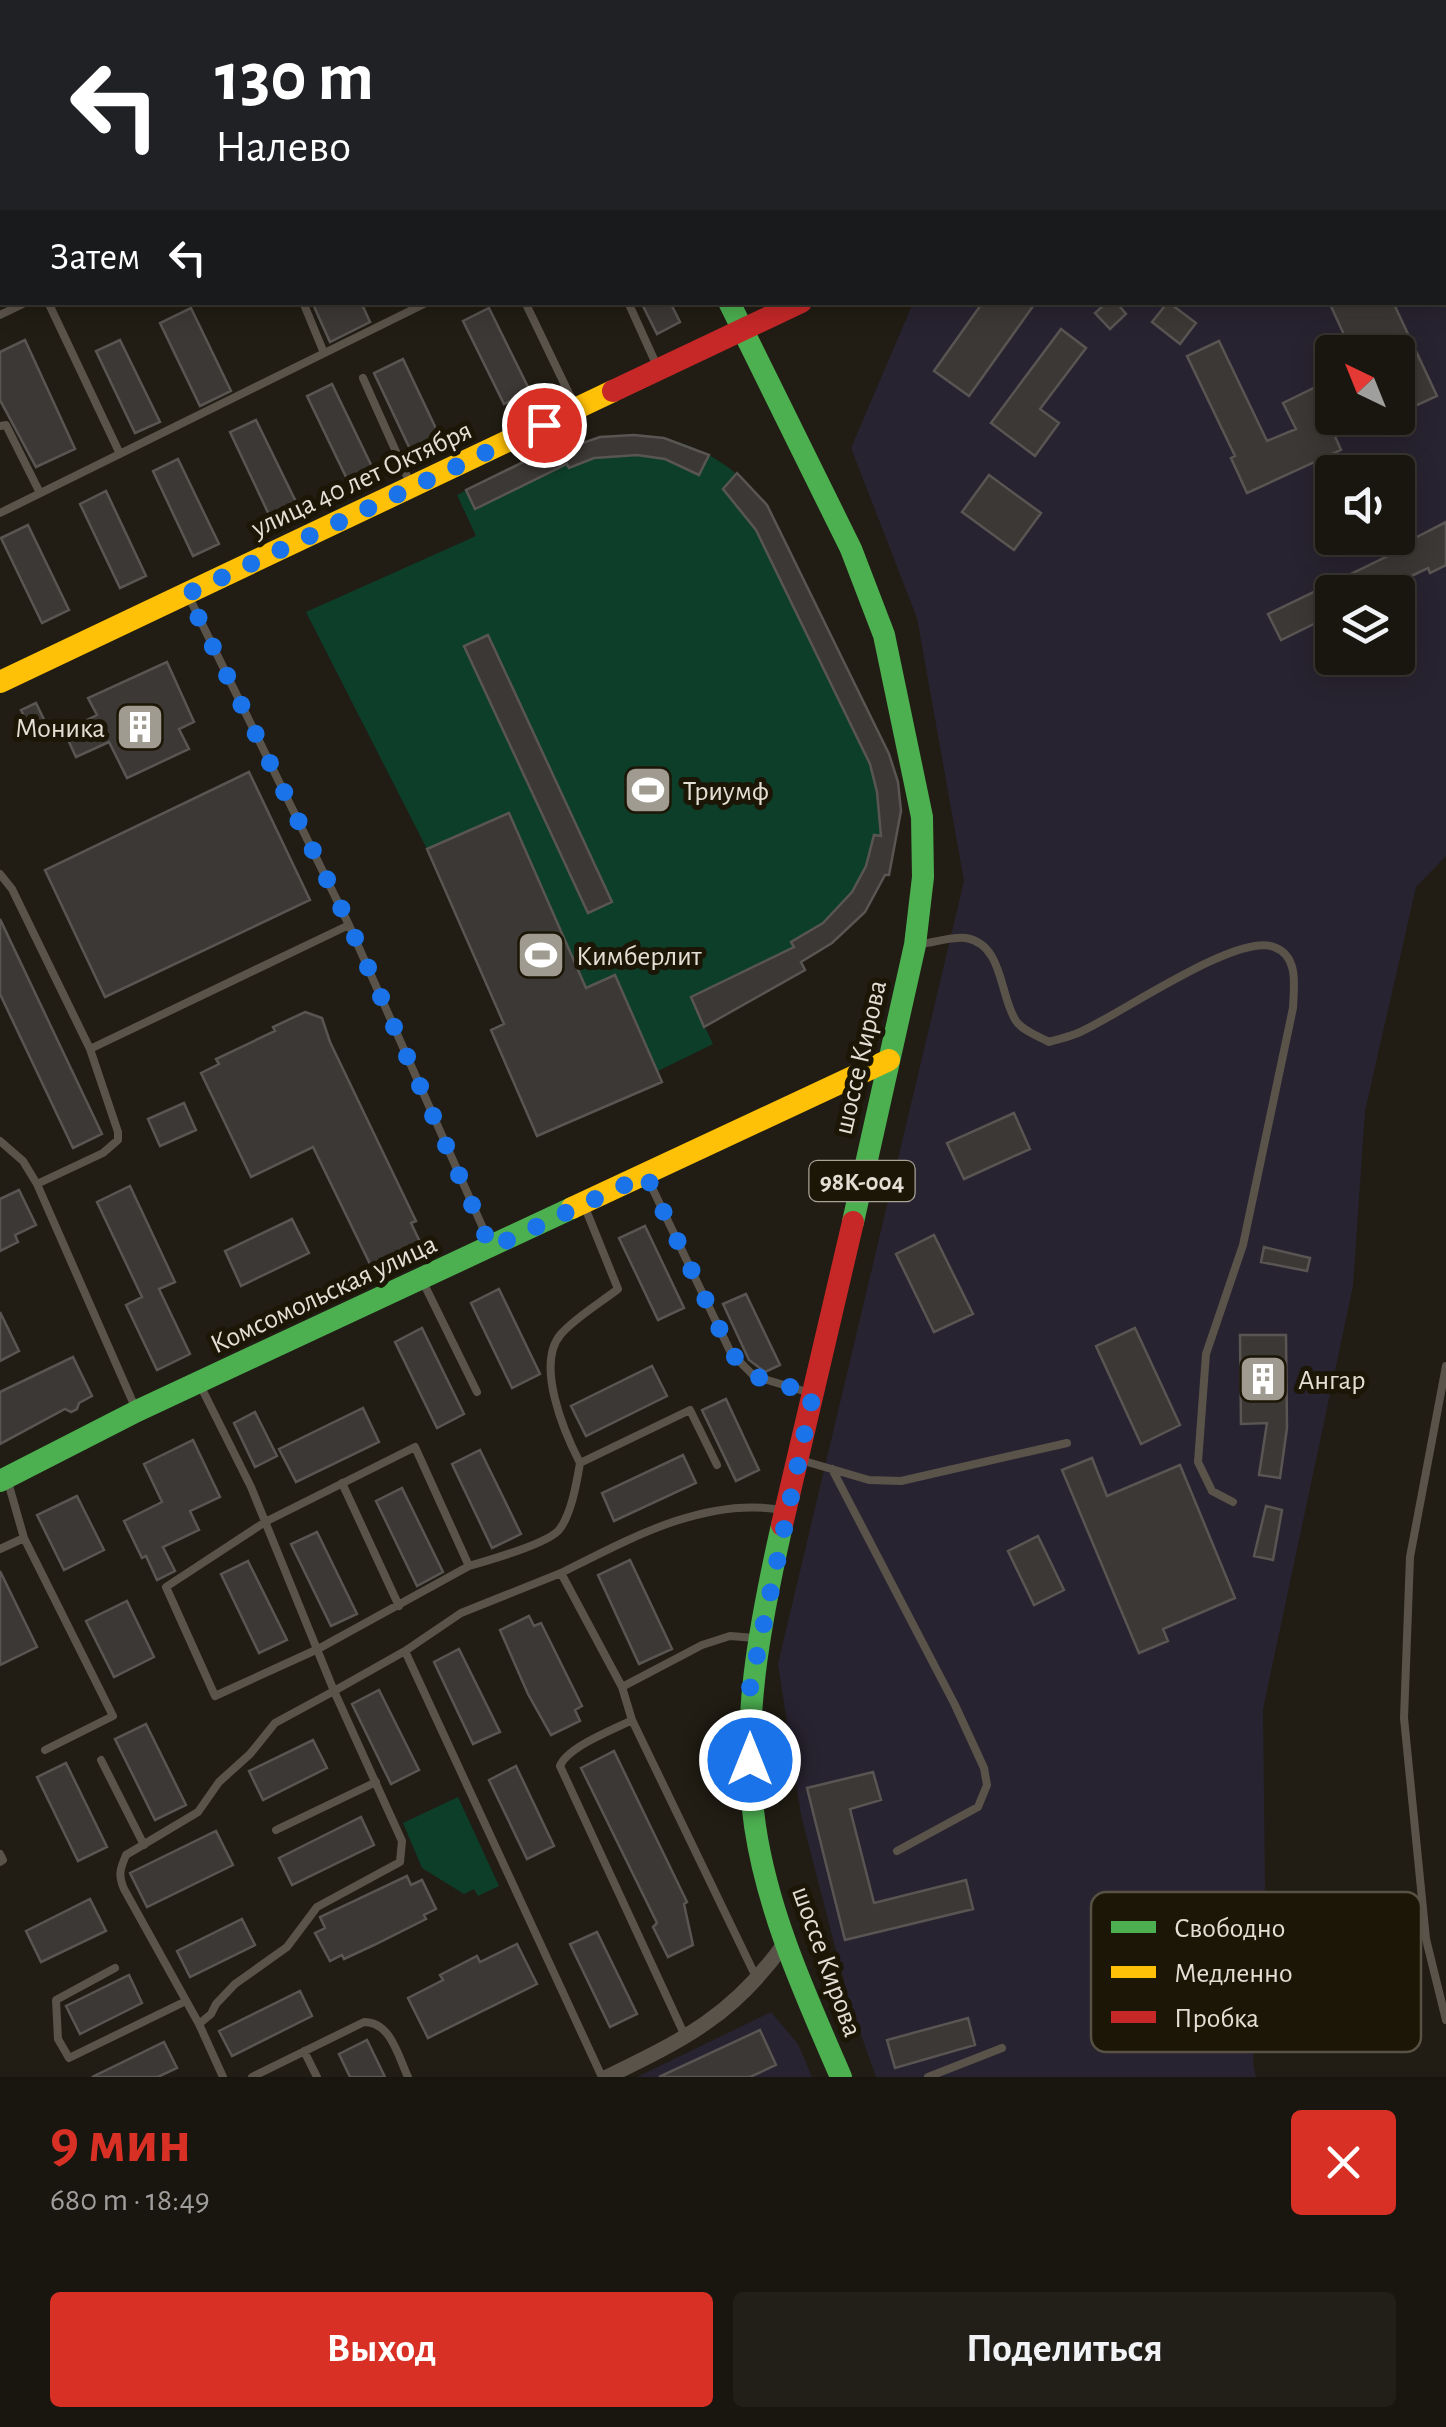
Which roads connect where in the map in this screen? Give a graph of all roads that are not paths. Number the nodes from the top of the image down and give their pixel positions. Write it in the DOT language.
graph roads {
  1 [pos="49,305"];
  2 [pos="304,305"];
  3 [pos="401,305"];
  4 [pos="422,305"];
  5 [pos="525,305"];
  6 [pos="629,305"];
  7 [pos="730,305"];
  8 [pos="796,305"];
  9 [pos="405,314"];
  10 [pos="742,331"];
  11 [pos="324,354"];
  12 [pos="659,370"];
  13 [pos="363,378"];
  14 [pos="577,410"];
  15 [pos="0,426"];
  16 [pos="120,454"];
  17 [pos="412,487"];
  18 [pos="40,494"];
  19 [pos="0,513"];
  20 [pos="187,594"];
  21 [pos="0,682"];
  22 [pos="0,874"];
  23 [pos="349,924"];
  24 [pos="915,945"];
  25 [pos="90,1049"];
  26 [pos="889,1060"];
  27 [pos="0,1140"];
  28 [pos="646,1175"];
  29 [pos="37,1184"];
  30 [pos="584,1205"];
  31 [pos="491,1248"];
  32 [pos="422,1280"];
  33 [pos="1446,1366"];
  34 [pos="199,1383"];
  35 [pos="477,1392"];
  36 [pos="813,1394"];
  37 [pos="137,1411"];
  38 [pos="1067,1443"];
  39 [pos="798,1460"];
  40 [pos="580,1462"];
  41 [pos="716,1465"];
  42 [pos="832,1469"];
  43 [pos="4,1480"];
  44 [pos="342,1483"];
  45 [pos="1233,1502"];
  46 [pos="786,1511"];
  47 [pos="265,1522"];
  48 [pos="24,1538"];
  49 [pos="0,1549"];
  50 [pos="468,1566"];
  51 [pos="560,1573"];
  52 [pos="399,1606"];
  53 [pos="760,1638"];
  54 [pos="318,1649"];
  55 [pos="404,1651"];
  56 [pos="622,1687"];
  57 [pos="334,1691"];
  58 [pos="632,1720"];
  59 [pos="45,1750"];
  60 [pos="100,1760"];
  61 [pos="376,1782"];
  62 [pos="276,1830"];
  63 [pos="144,1846"];
  64 [pos="897,1851"];
  65 [pos="0,1854"];
  66 [pos="0,1862"];
  67 [pos="784,1944"];
  68 [pos="115,1968"];
  69 [pos="757,1978"];
  70 [pos="186,2001"];
  71 [pos="1446,2020"];
  72 [pos="198,2024"];
  73 [pos="686,2039"];
  74 [pos="1002,2048"];
  75 [pos="304,2052"];
  76 [pos="222,2074"];
  77 [pos="209,2077"];
  78 [pos="252,2077"];
  79 [pos="317,2077"];
  80 [pos="408,2077"];
  81 [pos="604,2077"];
  82 [pos="840,2077"];
  83 [pos="928,2077"];
  1 -- 16 [label="lane"];
  2 -- 11 [label="lane"];
  3 -- 9 [label="lane"];
  4 -- 9 [label="lane"];
  5 -- 14 [label="lane"];
  6 -- 12 [label="lane"];
  7 -- 10 [label="street, шоссе Кирова / 98К-004"];
  8 -- 10 [label="street, улица 40 лет Октября"];
  9 -- 11 [label="lane"];
  10 -- 12 [label="street, улица 40 лет Октября"];
  10 -- 24 [label="street, шоссе Кирова / 98К-004"];
  11 -- 16 [label="lane"];
  12 -- 14 [label="street, улица 40 лет Октября"];
  13 -- 17 [label="lane"];
  14 -- 17 [label="street, улица 40 лет Октября"];
  15 -- 18 [label="lane"];
  16 -- 18 [label="lane"];
  17 -- 20 [label="street, улица 40 лет Октября"];
  18 -- 19 [label="lane"];
  20 -- 21 [label="street, улица 40 лет Октября"];
  20 -- 23 [label="lane"];
  22 -- 25 [label="lane"];
  23 -- 25 [label="lane"];
  23 -- 31 [label="lane"];
  24 -- 26 [label="street, шоссе Кирова / 98К-004"];
  24 -- 45 [label="lane"];
  25 -- 29 [label="lane"];
  26 -- 28 [label="street, Комсомольская улица"];
  26 -- 36 [label="street, шоссе Кирова / 98К-004"];
  27 -- 29 [label="lane"];
  28 -- 30 [label="street, Комсомольская улица"];
  28 -- 36 [label="lane"];
  29 -- 37 [label="lane"];
  30 -- 31 [label="street, Комсомольская улица"];
  30 -- 40 [label="lane"];
  31 -- 32 [label="street, Комсомольская улица"];
  32 -- 34 [label="street, Комсомольская улица"];
  32 -- 35 [label="lane"];
  33 -- 71 [label="lane"];
  34 -- 37 [label="street, Комсомольская улица"];
  34 -- 47 [label="lane"];
  36 -- 39 [label="street, шоссе Кирова / 98К-004"];
  37 -- 43 [label="street, Комсомольская улица"];
  38 -- 42 [label="lane"];
  39 -- 42 [label="lane"];
  39 -- 46 [label="street, шоссе Кирова / 98К-004"];
  40 -- 41 [label="lane"];
  40 -- 50 [label="lane"];
  42 -- 64 [label="lane"];
  43 -- 48 [label="lane"];
  44 -- 47 [label="lane"];
  44 -- 50 [label="lane"];
  44 -- 52 [label="lane"];
  46 -- 51 [label="lane"];
  46 -- 53 [label="street, шоссе Кирова / 98К-004"];
  47 -- 54 [label="lane"];
  47 -- 54 [label="lane"];
  48 -- 49 [label="lane"];
  48 -- 59 [label="lane"];
  50 -- 52 [label="lane"];
  51 -- 55 [label="lane"];
  51 -- 56 [label="lane"];
  52 -- 54 [label="lane"];
  53 -- 56 [label="lane"];
  53 -- 67 [label="street, шоссе Кирова / 98К-004"];
  54 -- 57 [label="lane"];
  55 -- 57 [label="lane"];
  55 -- 81 [label="lane"];
  56 -- 58 [label="lane"];
  57 -- 61 [label="lane"];
  57 -- 63 [label="lane"];
  58 -- 69 [label="lane"];
  58 -- 73 [label="lane"];
  60 -- 63 [label="lane"];
  61 -- 62 [label="lane"];
  61 -- 72 [label="lane"];
  63 -- 70 [label="lane"];
  65 -- 66 [label="lane"];
  67 -- 69 [label="street"];
  67 -- 82 [label="street, шоссе Кирова / 98К-004"];
  68 -- 70 [label="lane"];
  69 -- 73 [label="street"];
  70 -- 72 [label="lane"];
  72 -- 76 [label="lane"];
  73 -- 81 [label="street"];
  74 -- 83 [label="lane"];
  75 -- 78 [label="lane"];
  75 -- 79 [label="lane"];
  75 -- 80 [label="lane"];
  76 -- 77 [label="lane"];
}
